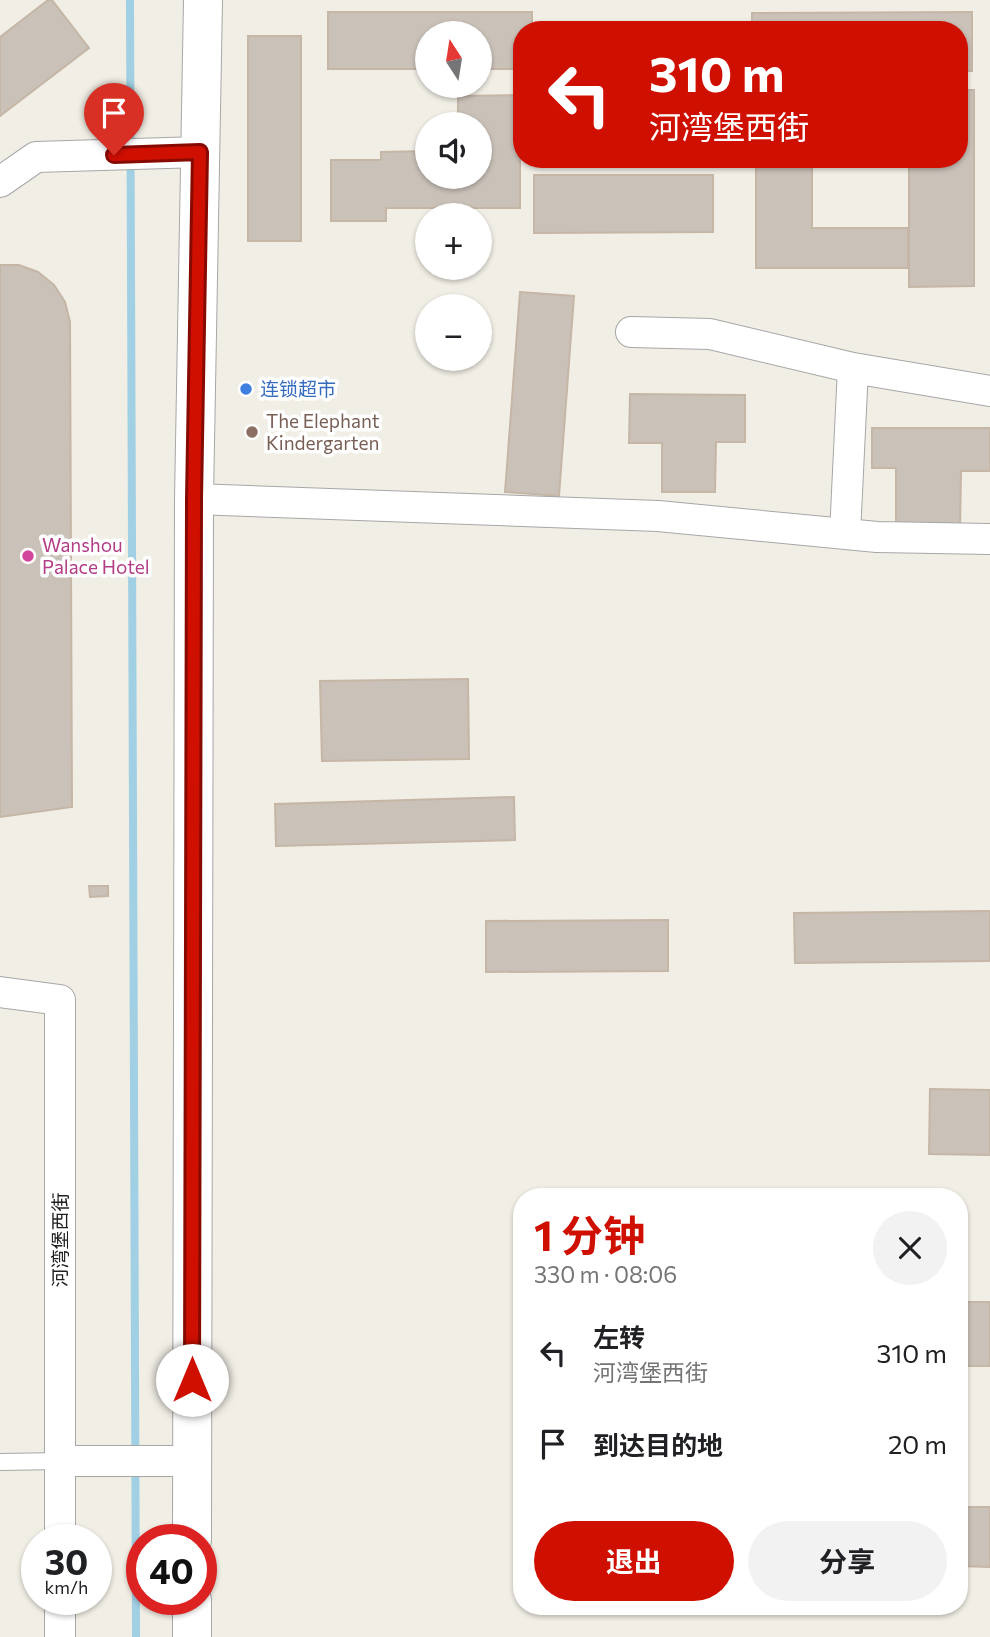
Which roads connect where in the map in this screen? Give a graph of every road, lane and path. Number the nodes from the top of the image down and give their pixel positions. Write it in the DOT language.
graph roads {
  1 [pos="203,0"];
  2 [pos="200,152"];
  3 [pos="0,182"];
  4 [pos="631,332"];
  5 [pos="853,368"];
  6 [pos="990,391"];
  7 [pos="194,499"];
  8 [pos="845,534"];
  9 [pos="990,539"];
  10 [pos="0,992"];
  11 [pos="61,1461"];
  12 [pos="192,1461"];
  13 [pos="0,1462"];
  14 [pos="60,1524"];
  15 [pos="192,1524"];
  16 [pos="60,1615"];
  17 [pos="192,1615"];
  18 [pos="60,1637"];
  19 [pos="192,1637"];
  1 -- 2 [label="street"];
  2 -- 3 [label="street"];
  2 -- 7 [label="street"];
  4 -- 5 [label="street"];
  5 -- 6 [label="street"];
  5 -- 8 [label="street"];
  7 -- 8 [label="street"];
  7 -- 12 [label="street"];
  8 -- 9 [label="street"];
  10 -- 11 [label="street, 河湾堡西街"];
  11 -- 12 [label="street"];
  11 -- 13 [label="lane"];
  11 -- 14 [label="street, 河湾堡西街"];
  12 -- 15 [label="street"];
  16 -- 18 [label="street"];
  17 -- 19 [label="street"];
}
